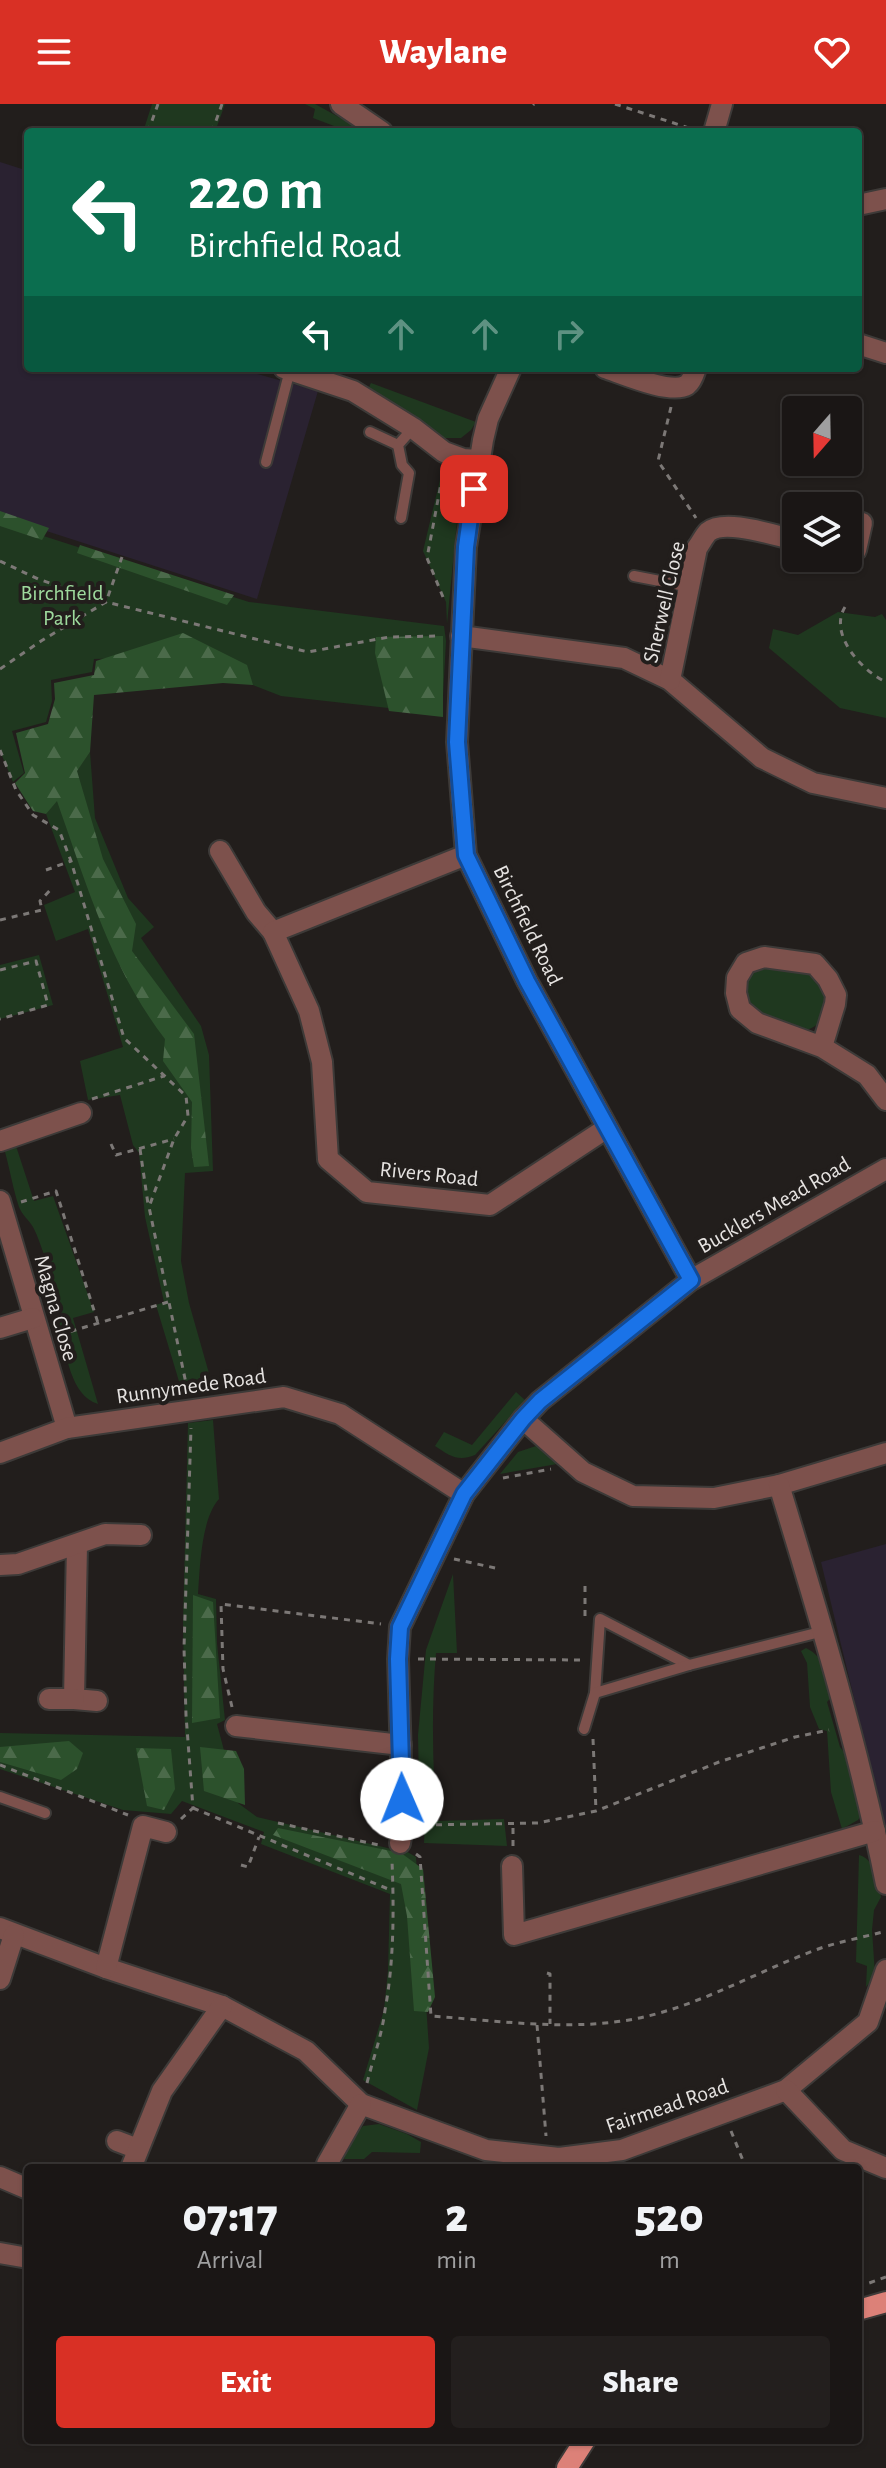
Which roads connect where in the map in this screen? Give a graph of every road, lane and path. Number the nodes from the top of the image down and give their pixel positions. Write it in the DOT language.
graph roads {
  1 [pos="158,104"];
  2 [pos="222,104"];
  3 [pos="342,104"];
  4 [pos="615,104"];
  5 [pos="722,104"];
  6 [pos="149,128"];
  7 [pos="213,128"];
  8 [pos="376,128"];
  9 [pos="690,128"];
  10 [pos="715,128"];
  11 [pos="886,199"];
  12 [pos="862,204"];
  13 [pos="862,345"];
  14 [pos="886,353"];
  15 [pos="286,372"];
  16 [pos="296,372"];
  17 [pos="509,372"];
  18 [pos="616,372"];
  19 [pos="695,372"];
  20 [pos="676,388"];
  21 [pos="413,428"];
  22 [pos="370,432"];
  23 [pos="398,445"];
  24 [pos="478,460"];
  25 [pos="266,462"];
  26 [pos="444,468"];
  27 [pos="401,518"];
  28 [pos="706,533"];
  29 [pos="782,537"];
  30 [pos="122,557"];
  31 [pos="0,561"];
  32 [pos="634,576"];
  33 [pos="691,587"];
  34 [pos="106,602"];
  35 [pos="446,606"];
  36 [pos="845,607"];
  37 [pos="461,636"];
  38 [pos="0,669"];
  39 [pos="670,680"];
  40 [pos="886,682"];
  41 [pos="0,750"];
  42 [pos="886,798"];
  43 [pos="220,851"];
  44 [pos="466,855"];
  45 [pos="71,861"];
  46 [pos="46,870"];
  47 [pos="53,887"];
  48 [pos="0,920"];
  49 [pos="273,932"];
  50 [pos="0,970"];
  51 [pos="0,1019"];
  52 [pos="822,1047"];
  53 [pos="164,1076"];
  54 [pos="886,1100"];
  55 [pos="81,1113"];
  56 [pos="607,1128"];
  57 [pos="174,1139"];
  58 [pos="0,1141"];
  59 [pos="111,1144"];
  60 [pos="140,1149"];
  61 [pos="886,1169"];
  62 [pos="1,1205"];
  63 [pos="149,1207"];
  64 [pos="691,1280"];
  65 [pos="168,1302"];
  66 [pos="33,1318"];
  67 [pos="98,1323"];
  68 [pos="0,1328"];
  69 [pos="40,1340"];
  70 [pos="192,1410"];
  71 [pos="523,1419"];
  72 [pos="67,1428"];
  73 [pos="0,1453"];
  74 [pos="886,1453"];
  75 [pos="574,1465"];
  76 [pos="779,1485"];
  77 [pos="468,1489"];
  78 [pos="141,1535"];
  79 [pos="77,1545"];
  80 [pos="435,1554"];
  81 [pos="0,1565"];
  82 [pos="500,1569"];
  83 [pos="400,1627"];
  84 [pos="824,1631"];
  85 [pos="398,1659"];
  86 [pos="598,1660"];
  87 [pos="689,1665"];
  88 [pos="595,1693"];
  89 [pos="49,1699"];
  90 [pos="74,1699"];
  91 [pos="97,1701"];
  92 [pos="236,1726"];
  93 [pos="848,1727"];
  94 [pos="584,1729"];
  95 [pos="401,1745"];
  96 [pos="0,1765"];
  97 [pos="0,1797"];
  98 [pos="193,1808"];
  99 [pos="596,1811"];
  100 [pos="45,1813"];
  101 [pos="278,1823"];
  102 [pos="513,1824"];
  103 [pos="143,1826"];
  104 [pos="875,1831"];
  105 [pos="166,1832"];
  106 [pos="259,1836"];
  107 [pos="398,1839"];
  108 [pos="241,1865"];
  109 [pos="512,1866"];
  110 [pos="886,1884"];
  111 [pos="393,1892"];
  112 [pos="886,1931"];
  113 [pos="7,1932"];
  114 [pos="106,1968"];
  115 [pos="886,1970"];
  116 [pos="547,1973"];
  117 [pos="0,1979"];
  118 [pos="222,2006"];
  119 [pos="550,2024"];
  120 [pos="537,2025"];
  121 [pos="786,2090"];
  122 [pos="361,2104"];
  123 [pos="724,2113"];
  124 [pos="117,2141"];
  125 [pos="547,2157"];
  126 [pos="135,2158"];
  127 [pos="625,2159"];
  128 [pos="327,2164"];
  129 [pos="744,2164"];
  130 [pos="886,2168"];
  131 [pos="0,2177"];
  132 [pos="24,2187"];
  133 [pos="0,2253"];
  134 [pos="24,2257"];
  135 [pos="886,2277"];
  136 [pos="862,2286"];
  137 [pos="886,2302"];
  138 [pos="862,2309"];
  139 [pos="582,2444"];
  140 [pos="567,2468"];
  1 -- 6 [label="path"];
  2 -- 7 [label="path"];
  3 -- 8 [label="street"];
  4 -- 9 [label="path"];
  5 -- 10 [label="street"];
  11 -- 12 [label="street"];
  13 -- 14 [label="street"];
  15 -- 25 [label="lane"];
  16 -- 21 [label="street"];
  17 -- 24 [label="street, Birchfield Road"];
  18 -- 20 [label="street"];
  19 -- 20 [label="street"];
  20 -- 28 [label="path"];
  21 -- 23 [label="lane"];
  21 -- 24 [label="street"];
  22 -- 23 [label="lane"];
  23 -- 27 [label="lane"];
  24 -- 37 [label="street, Birchfield Road"];
  26 -- 35 [label="path"];
  28 -- 29 [label="street, Sherwell Close"];
  28 -- 33 [label="street, Sherwell Close"];
  30 -- 34 [label="path"];
  31 -- 34 [label="path"];
  32 -- 33 [label="lane"];
  33 -- 39 [label="street, Sherwell Close"];
  34 -- 37 [label="path"];
  34 -- 38 [label="path"];
  36 -- 40 [label="path"];
  37 -- 39 [label="street"];
  37 -- 44 [label="street, Birchfield Road"];
  39 -- 42 [label="street"];
  41 -- 45 [label="path"];
  43 -- 49 [label="street, Rivers Road"];
  44 -- 49 [label="street"];
  44 -- 56 [label="street, Birchfield Road"];
  45 -- 46 [label="path"];
  45 -- 53 [label="path"];
  47 -- 48 [label="path"];
  49 -- 56 [label="street, Rivers Road"];
  50 -- 51 [label="path"];
  52 -- 52 [label="street"];
  52 -- 54 [label="street"];
  53 -- 55 [label="path"];
  53 -- 57 [label="path"];
  55 -- 58 [label="street"];
  56 -- 64 [label="street, Birchfield Road"];
  57 -- 60 [label="path"];
  57 -- 63 [label="path"];
  59 -- 60 [label="path"];
  60 -- 63 [label="path"];
  61 -- 64 [label="street, Bucklers Mead Road"];
  62 -- 66 [label="street, Magna Close"];
  62 -- 67 [label="path"];
  63 -- 65 [label="path"];
  64 -- 71 [label="street, Bucklers Mead Road"];
  65 -- 67 [label="path"];
  65 -- 70 [label="path"];
  66 -- 68 [label="street"];
  66 -- 69 [label="street, Magna Close"];
  67 -- 69 [label="path"];
  69 -- 72 [label="street, Magna Close"];
  70 -- 72 [label="street, Runnymede Road"];
  70 -- 77 [label="street, Runnymede Road"];
  70 -- 98 [label="path"];
  71 -- 75 [label="street"];
  71 -- 77 [label="street, Bucklers Mead Road"];
  72 -- 73 [label="street, Runnymede Road"];
  74 -- 76 [label="street"];
  75 -- 76 [label="street"];
  75 -- 77 [label="path"];
  76 -- 84 [label="street"];
  77 -- 80 [label="street, Bucklers Mead Road"];
  78 -- 79 [label="street"];
  79 -- 81 [label="street"];
  79 -- 90 [label="street"];
  80 -- 82 [label="path"];
  80 -- 83 [label="street, Bucklers Mead Road"];
  83 -- 85 [label="street, Bucklers Mead Road"];
  83 -- 92 [label="path"];
  84 -- 87 [label="lane"];
  84 -- 93 [label="street"];
  85 -- 86 [label="path"];
  85 -- 95 [label="street, Bucklers Mead Road"];
  86 -- 87 [label="lane"];
  86 -- 88 [label="lane"];
  87 -- 88 [label="lane"];
  88 -- 94 [label="lane"];
  89 -- 90 [label="street"];
  90 -- 91 [label="street"];
  92 -- 95 [label="street"];
  93 -- 99 [label="path"];
  93 -- 104 [label="street"];
  94 -- 99 [label="path"];
  95 -- 107 [label="street, Bucklers Mead Road"];
  96 -- 103 [label="path"];
  97 -- 100 [label="lane"];
  98 -- 105 [label="path"];
  98 -- 106 [label="path"];
  99 -- 102 [label="path"];
  101 -- 107 [label="path"];
  102 -- 107 [label="path"];
  102 -- 109 [label="path"];
  103 -- 105 [label="street"];
  103 -- 114 [label="street"];
  104 -- 109 [label="street"];
  104 -- 110 [label="street"];
  106 -- 108 [label="path"];
  106 -- 111 [label="path"];
  107 -- 111 [label="path"];
  107 -- 120 [label="path"];
  111 -- 122 [label="path"];
  112 -- 119 [label="path"];
  113 -- 114 [label="street"];
  113 -- 117 [label="street"];
  114 -- 118 [label="street"];
  115 -- 121 [label="street, Fairmead Road"];
  116 -- 119 [label="path"];
  118 -- 122 [label="street"];
  118 -- 126 [label="street"];
  119 -- 120 [label="path"];
  120 -- 125 [label="path"];
  121 -- 123 [label="street, Fairmead Road"];
  121 -- 130 [label="street"];
  122 -- 125 [label="street, Fairmead Road"];
  122 -- 128 [label="street"];
  123 -- 127 [label="street, Fairmead Road"];
  123 -- 129 [label="path"];
  124 -- 126 [label="street"];
  125 -- 127 [label="street, Fairmead Road"];
  131 -- 132 [label="street"];
  133 -- 134 [label="street"];
  135 -- 136 [label="path"];
  137 -- 138 [label="main road"];
  139 -- 140 [label="main road"];
}
